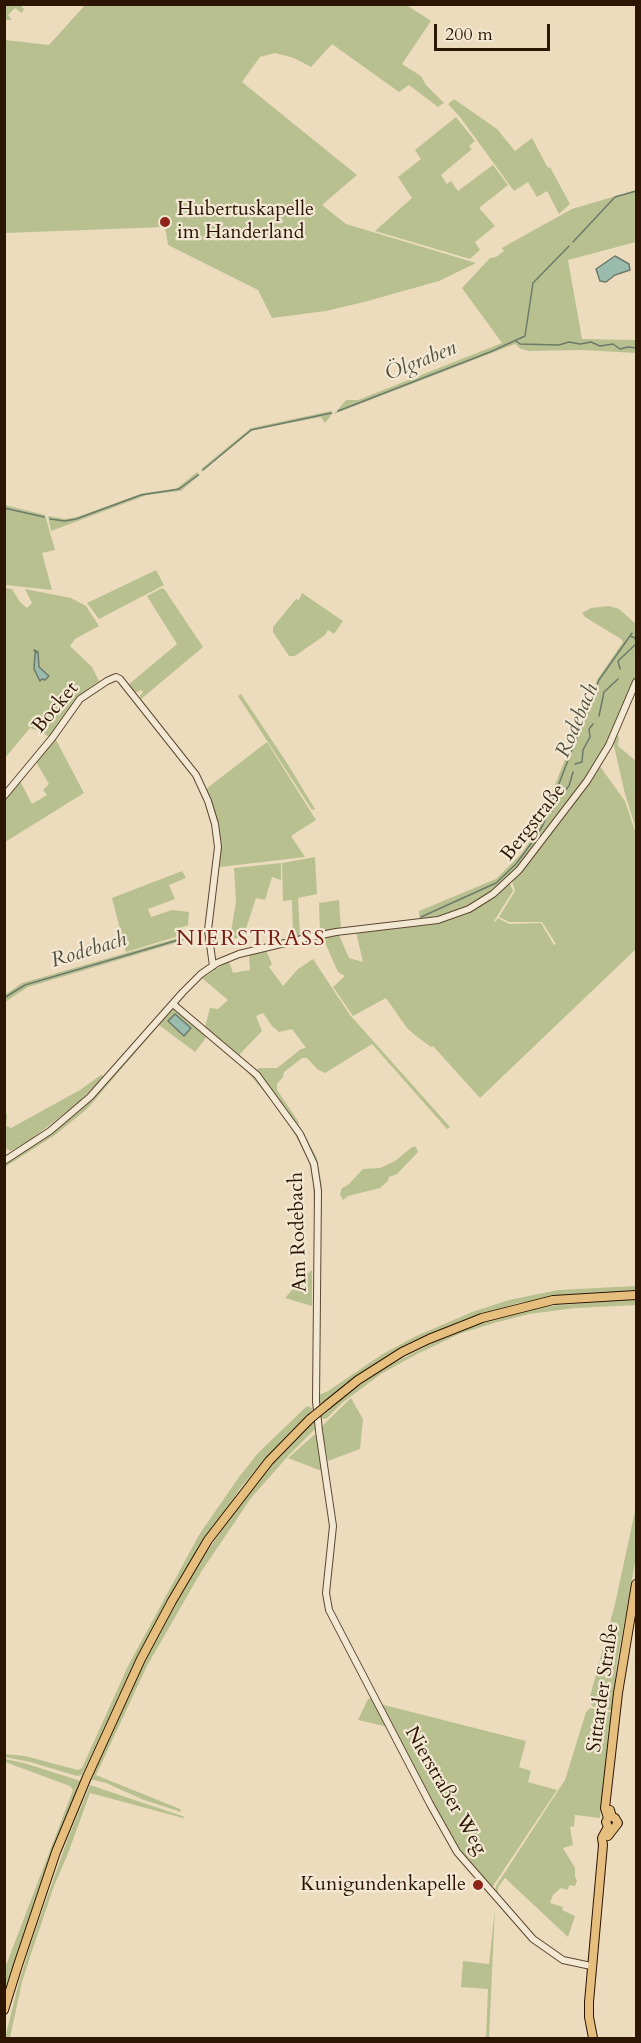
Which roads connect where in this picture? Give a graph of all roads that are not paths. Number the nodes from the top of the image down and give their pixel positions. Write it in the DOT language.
graph roads {
  1 [pos="636,682"];
  2 [pos="4,796"];
  3 [pos="213,966"];
  4 [pos="173,1004"];
  5 [pos="4,1161"];
  6 [pos="636,1295"];
  7 [pos="636,1584"];
  8 [pos="334,1620"];
  9 [pos="591,1966"];
  10 [pos="5,2008"];
  11 [pos="593,2038"];
  1 -- 3 [label="street, Bergstraße"];
  2 -- 3 [label="street, Bocket"];
  3 -- 4 [label="street"];
  4 -- 5 [label="street"];
  4 -- 8 [label="street, Am Rodebach"];
  6 -- 10 [label="highway, bridge"];
  7 -- 9 [label="main road, Sittarder Straße"];
  8 -- 9 [label="street, Nierstraßer Weg"];
  9 -- 11 [label="main road, Sittarder Straße"];
}
